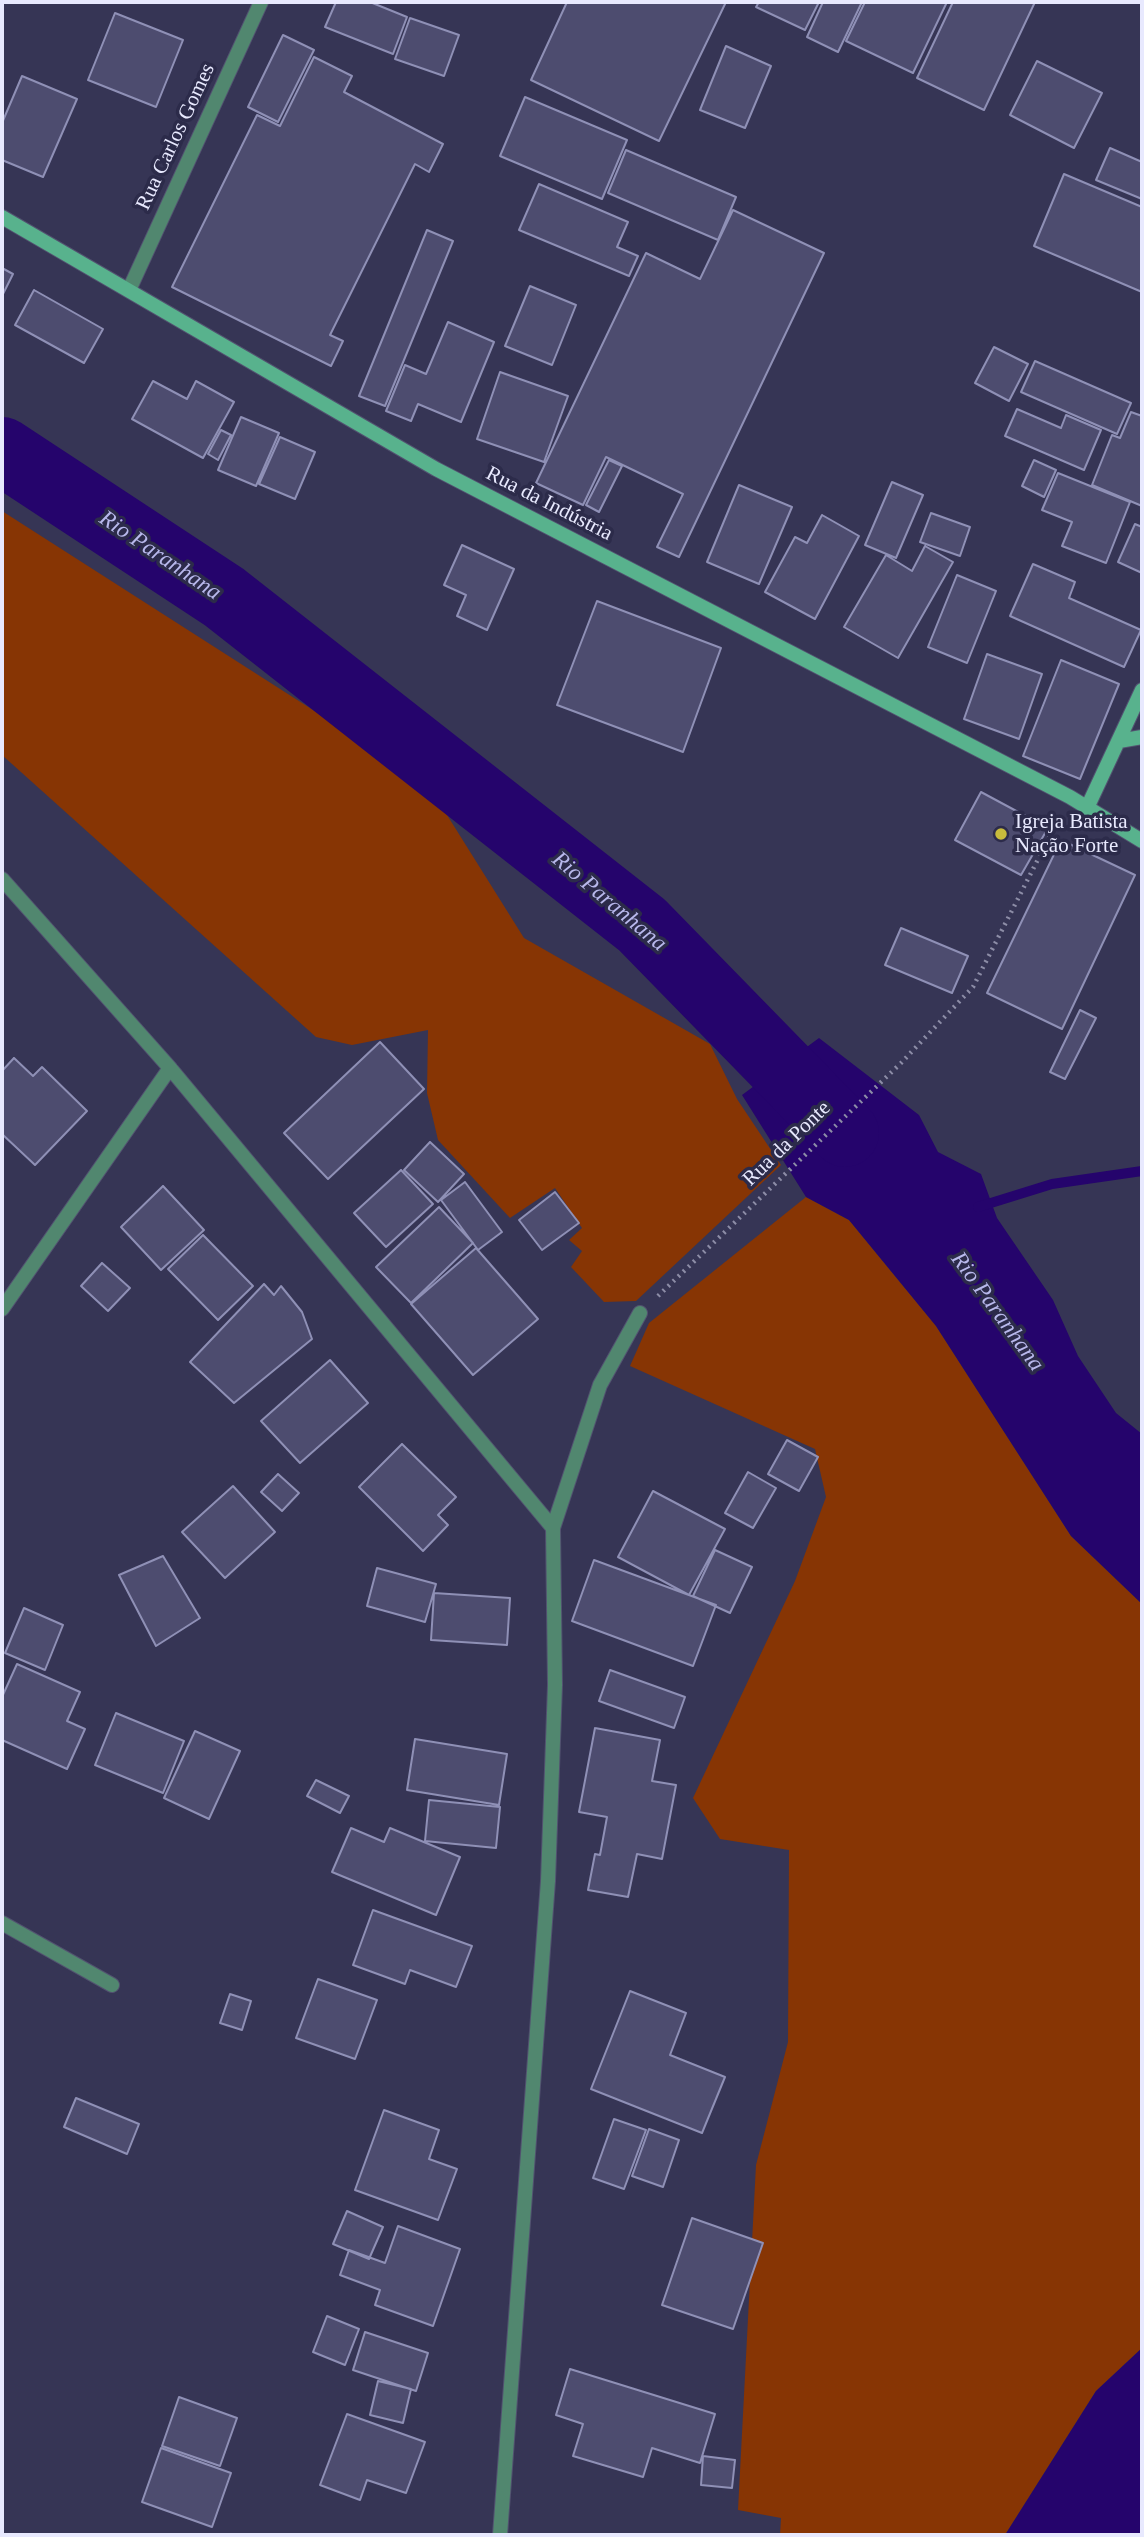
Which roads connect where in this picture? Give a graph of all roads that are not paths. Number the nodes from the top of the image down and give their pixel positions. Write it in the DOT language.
graph roads {
  1 [pos="261,2"];
  2 [pos="2,217"];
  3 [pos="129,290"];
  4 [pos="1142,690"];
  5 [pos="1142,737"];
  6 [pos="1119,741"];
  7 [pos="1087,808"];
  8 [pos="1142,841"];
  9 [pos="2,879"];
  10 [pos="170,1068"];
  11 [pos="2,1310"];
  12 [pos="640,1313"];
  13 [pos="553,1528"];
  14 [pos="2,1923"];
  15 [pos="112,1985"];
  16 [pos="500,2535"];
  1 -- 3 [label="street, Rua Carlos Gomes"];
  2 -- 3 [label="main road, Rua da Indústria"];
  3 -- 7 [label="main road, Rua da Indústria"];
  4 -- 6 [label="main road"];
  5 -- 6 [label="main road"];
  6 -- 7 [label="main road"];
  7 -- 8 [label="main road, Rua da Indústria"];
  9 -- 10 [label="street"];
  10 -- 11 [label="street"];
  10 -- 13 [label="street"];
  12 -- 13 [label="street"];
  13 -- 16 [label="street"];
  14 -- 15 [label="street"];
}
